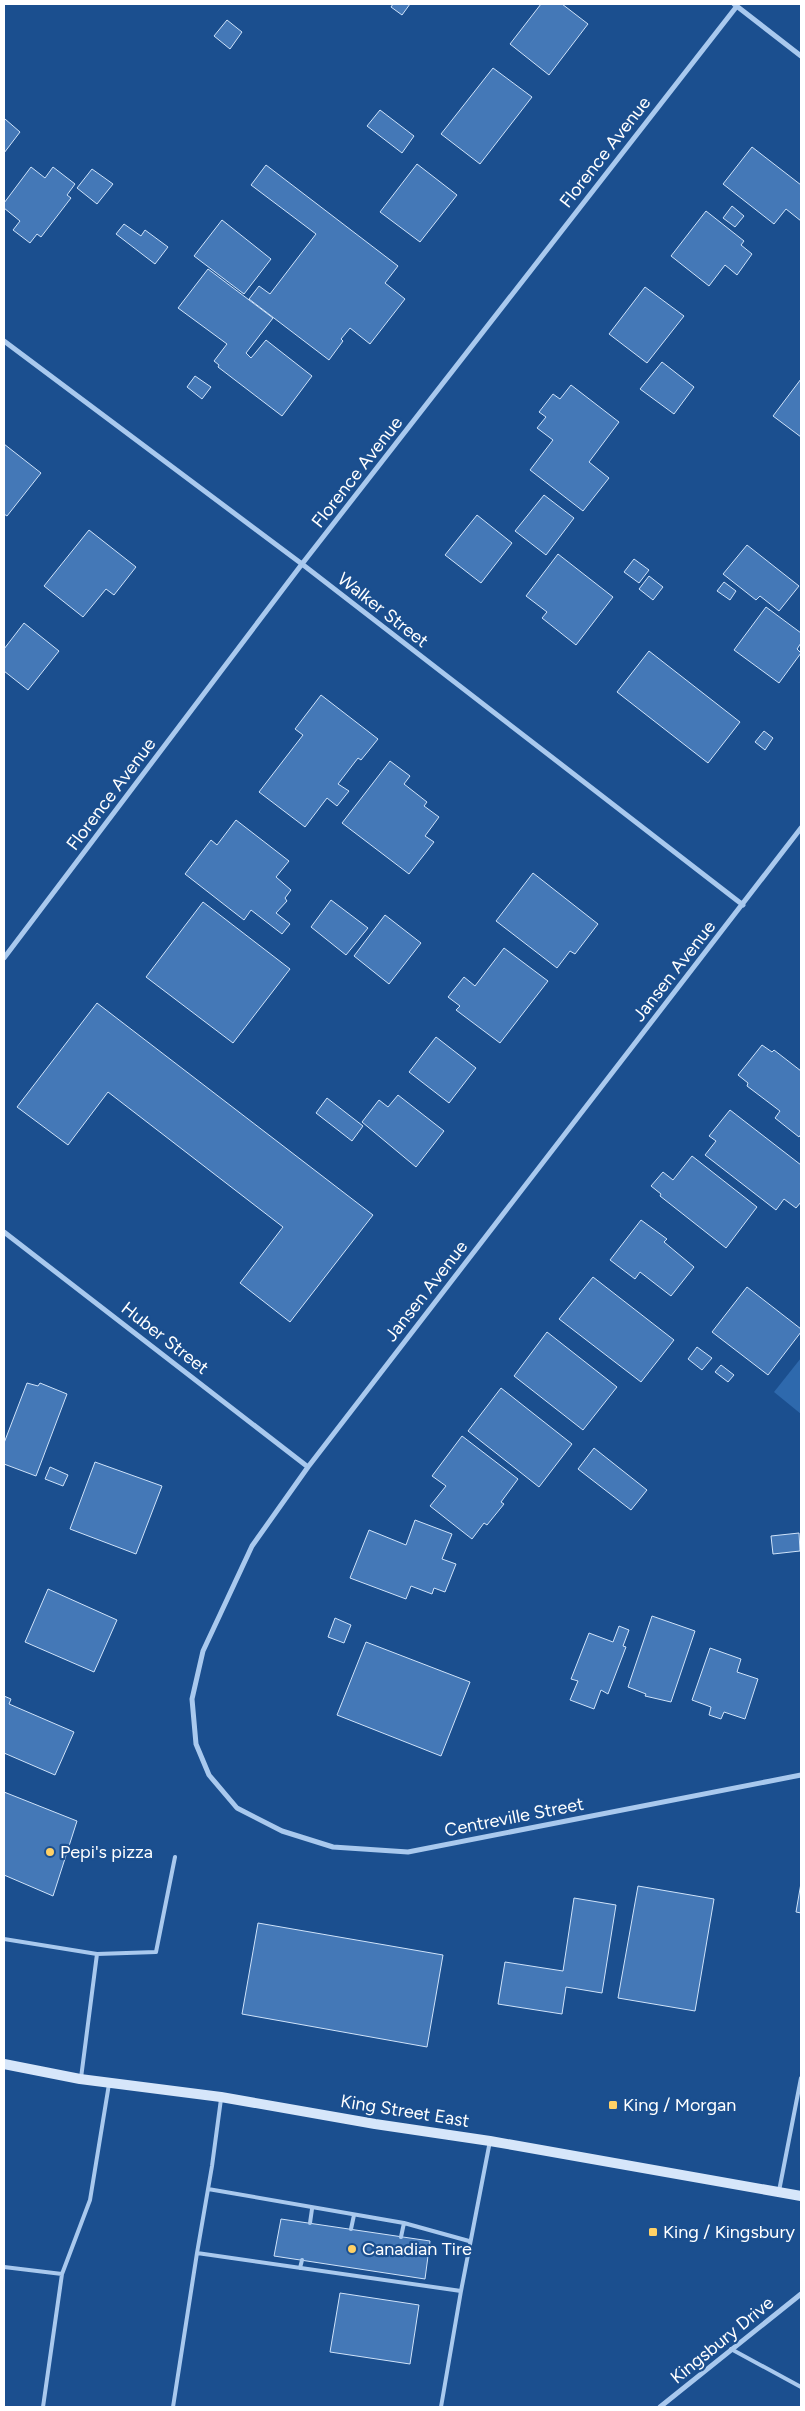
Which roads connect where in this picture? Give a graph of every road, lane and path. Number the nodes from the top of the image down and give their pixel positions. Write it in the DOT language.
graph roads {
  1 [pos="736,5"];
  2 [pos="801,56"];
  3 [pos="4,341"];
  4 [pos="302,564"];
  5 [pos="801,828"];
  6 [pos="743,905"];
  7 [pos="4,958"];
  8 [pos="4,1232"];
  9 [pos="308,1467"];
  10 [pos="801,1775"];
  11 [pos="237,1808"];
  12 [pos="175,1857"];
  13 [pos="4,1939"];
  14 [pos="97,1954"];
  15 [pos="4,2064"];
  16 [pos="801,2078"];
  17 [pos="80,2079"];
  18 [pos="109,2084"];
  19 [pos="221,2097"];
  20 [pos="490,2141"];
  21 [pos="208,2189"];
  22 [pos="779,2192"];
  23 [pos="801,2196"];
  24 [pos="312,2209"];
  25 [pos="354,2215"];
  26 [pos="310,2223"];
  27 [pos="404,2224"];
  28 [pos="351,2229"];
  29 [pos="401,2237"];
  30 [pos="470,2241"];
  31 [pos="197,2252"];
  32 [pos="302,2260"];
  33 [pos="344,2266"];
  34 [pos="4,2267"];
  35 [pos="300,2268"];
  36 [pos="62,2274"];
  37 [pos="342,2274"];
  38 [pos="393,2274"];
  39 [pos="392,2281"];
  40 [pos="461,2291"];
  41 [pos="801,2294"];
  42 [pos="731,2349"];
  43 [pos="801,2387"];
  44 [pos="43,2407"];
  45 [pos="173,2407"];
  46 [pos="441,2407"];
  47 [pos="660,2407"];
  1 -- 2 [label="street"];
  1 -- 4 [label="street, Florence Avenue"];
  3 -- 4 [label="street, Walker Street"];
  4 -- 6 [label="street, Walker Street"];
  4 -- 7 [label="street, Florence Avenue"];
  5 -- 6 [label="street, Jansen Avenue"];
  6 -- 9 [label="street, Jansen Avenue"];
  8 -- 9 [label="street, Huber Street"];
  9 -- 11 [label="street, Jansen Avenue"];
  10 -- 11 [label="street, Centreville Street"];
  12 -- 14 [label="lane"];
  13 -- 14 [label="lane"];
  14 -- 17 [label="lane"];
  15 -- 17 [label="main road, King Street East"];
  16 -- 22 [label="lane"];
  17 -- 18 [label="main road, King Street East"];
  18 -- 19 [label="main road, King Street East"];
  18 -- 36 [label="lane"];
  19 -- 20 [label="main road, King Street East"];
  19 -- 21 [label="lane"];
  20 -- 22 [label="main road, King Street East"];
  20 -- 30 [label="lane"];
  21 -- 24 [label="lane"];
  21 -- 31 [label="lane"];
  22 -- 23 [label="main road, King Street East"];
  24 -- 25 [label="lane"];
  24 -- 26 [label="lane"];
  25 -- 27 [label="lane"];
  25 -- 28 [label="lane"];
  27 -- 29 [label="lane"];
  27 -- 30 [label="lane"];
  30 -- 40 [label="lane"];
  31 -- 35 [label="lane"];
  31 -- 45 [label="lane"];
  32 -- 35 [label="lane"];
  33 -- 37 [label="lane"];
  34 -- 36 [label="lane"];
  35 -- 37 [label="lane"];
  36 -- 44 [label="lane"];
  37 -- 39 [label="lane"];
  38 -- 39 [label="lane"];
  39 -- 40 [label="lane"];
  40 -- 46 [label="lane"];
  41 -- 42 [label="street, Kingsbury Drive"];
  42 -- 43 [label="lane"];
  42 -- 47 [label="street, Kingsbury Drive"];
}
